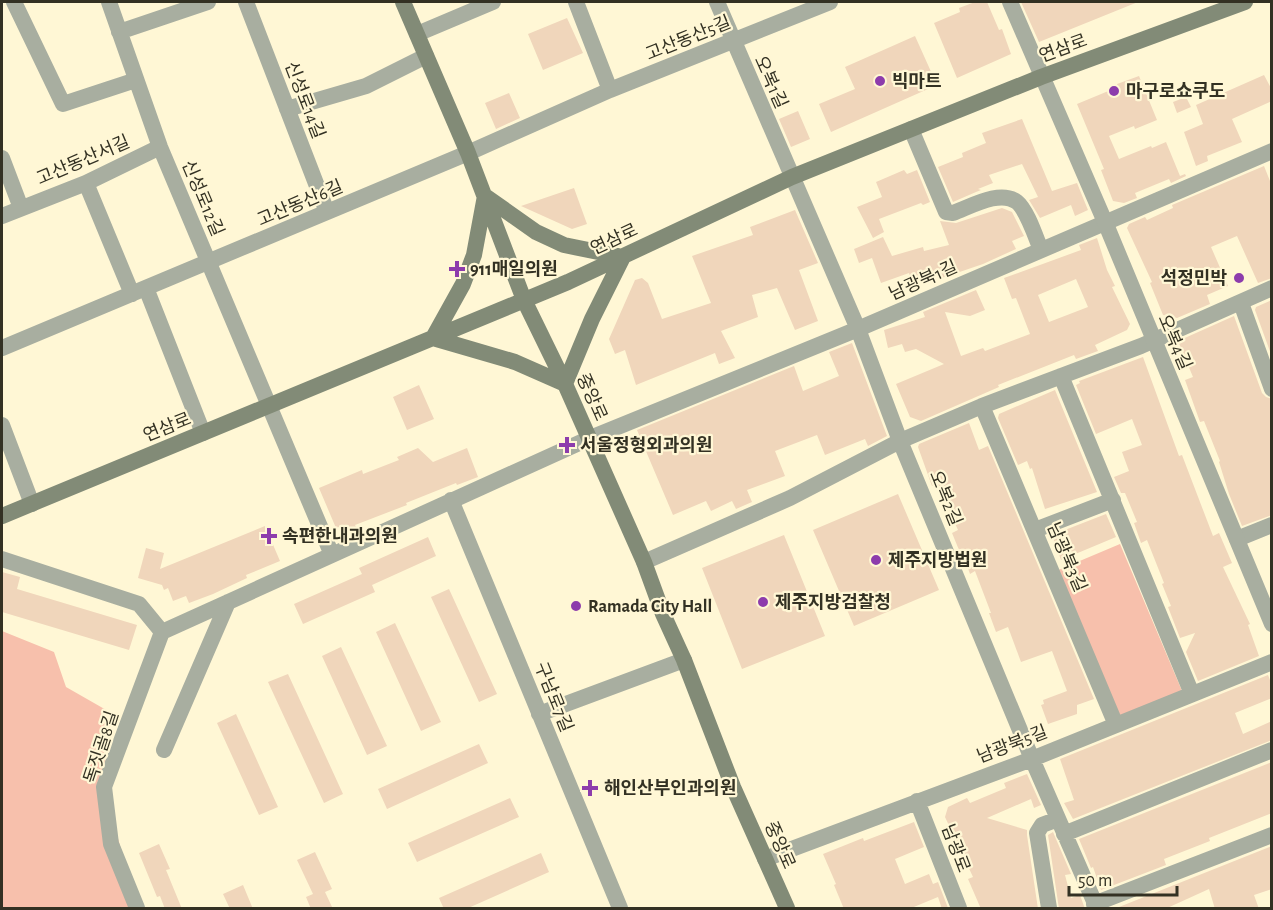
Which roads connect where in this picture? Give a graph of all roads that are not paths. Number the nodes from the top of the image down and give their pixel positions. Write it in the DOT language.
graph roads {
  1 [pos="14,2"];
  2 [pos="109,2"];
  3 [pos="208,2"];
  4 [pos="246,2"];
  5 [pos="403,2"];
  6 [pos="493,2"];
  7 [pos="576,2"];
  8 [pos="717,2"];
  9 [pos="830,2"];
  10 [pos="1010,2"];
  11 [pos="1245,2"];
  12 [pos="812,5"];
  13 [pos="119,32"];
  14 [pos="417,34"];
  15 [pos="733,42"];
  16 [pos="426,56"];
  17 [pos="1041,77"];
  18 [pos="136,80"];
  19 [pos="610,90"];
  20 [pos="287,109"];
  21 [pos="911,129"];
  22 [pos="160,147"];
  23 [pos="1272,151"];
  24 [pos="468,153"];
  25 [pos="2,158"];
  26 [pos="792,177"];
  27 [pos="86,183"];
  28 [pos="485,196"];
  29 [pos="21,208"];
  30 [pos="327,212"];
  31 [pos="2,216"];
  32 [pos="1105,222"];
  33 [pos="1041,250"];
  34 [pos="623,256"];
  35 [pos="209,262"];
  36 [pos="1272,288"];
  37 [pos="139,291"];
  38 [pos="524,300"];
  39 [pos="1241,303"];
  40 [pos="858,329"];
  41 [pos="433,338"];
  42 [pos="1153,340"];
  43 [pos="2,348"];
  44 [pos="1061,376"];
  45 [pos="565,384"];
  46 [pos="1272,389"];
  47 [pos="269,406"];
  48 [pos="982,406"];
  49 [pos="2,425"];
  50 [pos="203,433"];
  51 [pos="588,439"];
  52 [pos="900,441"];
  53 [pos="451,500"];
  54 [pos="1113,500"];
  55 [pos="32,504"];
  56 [pos="2,516"];
  57 [pos="1272,525"];
  58 [pos="1035,531"];
  59 [pos="1237,539"];
  60 [pos="332,555"];
  61 [pos="2,560"];
  62 [pos="644,562"];
  63 [pos="228,603"];
  64 [pos="1272,624"];
  65 [pos="162,632"];
  66 [pos="684,660"];
  67 [pos="1272,662"];
  68 [pos="1192,694"];
  69 [pos="539,714"];
  70 [pos="1116,725"];
  71 [pos="164,750"];
  72 [pos="1272,750"];
  73 [pos="1032,759"];
  74 [pos="917,801"];
  75 [pos="1061,826"];
  76 [pos="1272,835"];
  77 [pos="765,859"];
  78 [pos="1096,906"];
  79 [pos="136,909"];
  80 [pos="620,909"];
  81 [pos="787,909"];
  82 [pos="958,909"];
  83 [pos="1049,909"];
  1 -- 18 [label="street"];
  2 -- 13 [label="street, 신성로12길"];
  3 -- 13 [label="street"];
  4 -- 20 [label="street, 신성로14길"];
  5 -- 14 [label="main road, 중앙로"];
  6 -- 14 [label="street"];
  7 -- 19 [label="street"];
  8 -- 15 [label="street, 오복1길"];
  9 -- 12 [label="street, 고산동산5길"];
  10 -- 17 [label="street, 오복4길"];
  11 -- 17 [label="main road, 연삼로"];
  12 -- 15 [label="street, 고산동산5길"];
  13 -- 18 [label="street, 신성로12길"];
  14 -- 16 [label="main road, 중앙로"];
  15 -- 19 [label="street, 고산동산5길"];
  15 -- 26 [label="street, 오복1길"];
  16 -- 20 [label="street"];
  16 -- 24 [label="main road, 중앙로"];
  17 -- 21 [label="main road, 연삼로"];
  17 -- 32 [label="street, 오복4길"];
  18 -- 22 [label="street, 신성로12길"];
  19 -- 24 [label="street, 고산동산5길"];
  20 -- 30 [label="street, 신성로14길"];
  21 -- 26 [label="main road, 연삼로"];
  21 -- 33 [label="street"];
  22 -- 27 [label="street, 고산동산서길"];
  22 -- 35 [label="street, 신성로12길"];
  23 -- 32 [label="street, 남광북1길"];
  24 -- 28 [label="main road, 중앙로"];
  24 -- 30 [label="street, 고산동산6길"];
  25 -- 29 [label="street, 고산동산서길"];
  26 -- 34 [label="main road, 연삼로"];
  26 -- 40 [label="street, 오복2길"];
  27 -- 29 [label="street, 고산동산서길"];
  27 -- 37 [label="street"];
  28 -- 34 [label="main road"];
  28 -- 38 [label="main road, 중앙로"];
  28 -- 41 [label="main road"];
  29 -- 31 [label="street, 고산동산서길"];
  30 -- 35 [label="street, 고산동산6길"];
  32 -- 33 [label="street, 남광북1길"];
  32 -- 42 [label="street, 오복4길"];
  33 -- 40 [label="street, 남광북1길"];
  34 -- 38 [label="main road, 연삼로"];
  34 -- 45 [label="main road"];
  35 -- 37 [label="street, 고산동산6길"];
  35 -- 47 [label="street, 신성로12길"];
  36 -- 39 [label="street"];
  37 -- 43 [label="street, 고산동산6길"];
  37 -- 50 [label="street"];
  38 -- 41 [label="main road, 연삼로"];
  38 -- 45 [label="main road, 중앙로"];
  39 -- 42 [label="street"];
  39 -- 46 [label="street"];
  40 -- 51 [label="street, 남광북1길"];
  40 -- 52 [label="street, 오복2길"];
  41 -- 45 [label="main road"];
  41 -- 47 [label="main road, 연삼로"];
  42 -- 44 [label="street"];
  42 -- 59 [label="street, 오복4길"];
  44 -- 48 [label="street"];
  44 -- 54 [label="street"];
  45 -- 51 [label="main road, 중앙로"];
  47 -- 50 [label="main road, 연삼로"];
  47 -- 60 [label="street"];
  48 -- 52 [label="street"];
  48 -- 58 [label="street, 남광북3길"];
  49 -- 55 [label="street"];
  50 -- 55 [label="main road, 연삼로"];
  51 -- 53 [label="street"];
  51 -- 62 [label="main road, 중앙로"];
  52 -- 62 [label="street"];
  52 -- 73 [label="street, 오복2길"];
  53 -- 60 [label="street"];
  53 -- 69 [label="street, 구남로7길"];
  54 -- 58 [label="street"];
  54 -- 68 [label="street"];
  55 -- 56 [label="main road, 연삼로"];
  57 -- 59 [label="street"];
  58 -- 70 [label="street, 남광북3길"];
  59 -- 64 [label="street, 오복4길"];
  60 -- 63 [label="street"];
  61 -- 65 [label="street"];
  62 -- 66 [label="main road, 중앙로"];
  63 -- 65 [label="street"];
  63 -- 71 [label="street"];
  65 -- 79 [label="street, 독짓골8길"];
  66 -- 69 [label="street"];
  66 -- 77 [label="main road, 중앙로"];
  67 -- 68 [label="street, 남광북5길"];
  68 -- 70 [label="street, 남광북5길"];
  69 -- 80 [label="street, 구남로7길"];
  70 -- 73 [label="street, 남광북5길"];
  72 -- 75 [label="street"];
  73 -- 74 [label="street, 남광북5길"];
  73 -- 75 [label="street, 오복2길"];
  74 -- 77 [label="street, 남광북5길"];
  74 -- 82 [label="street, 남광로"];
  75 -- 78 [label="street, 오복2길"];
  75 -- 83 [label="street"];
  76 -- 78 [label="street, 오복2길"];
  77 -- 81 [label="main road, 중앙로"];
}
